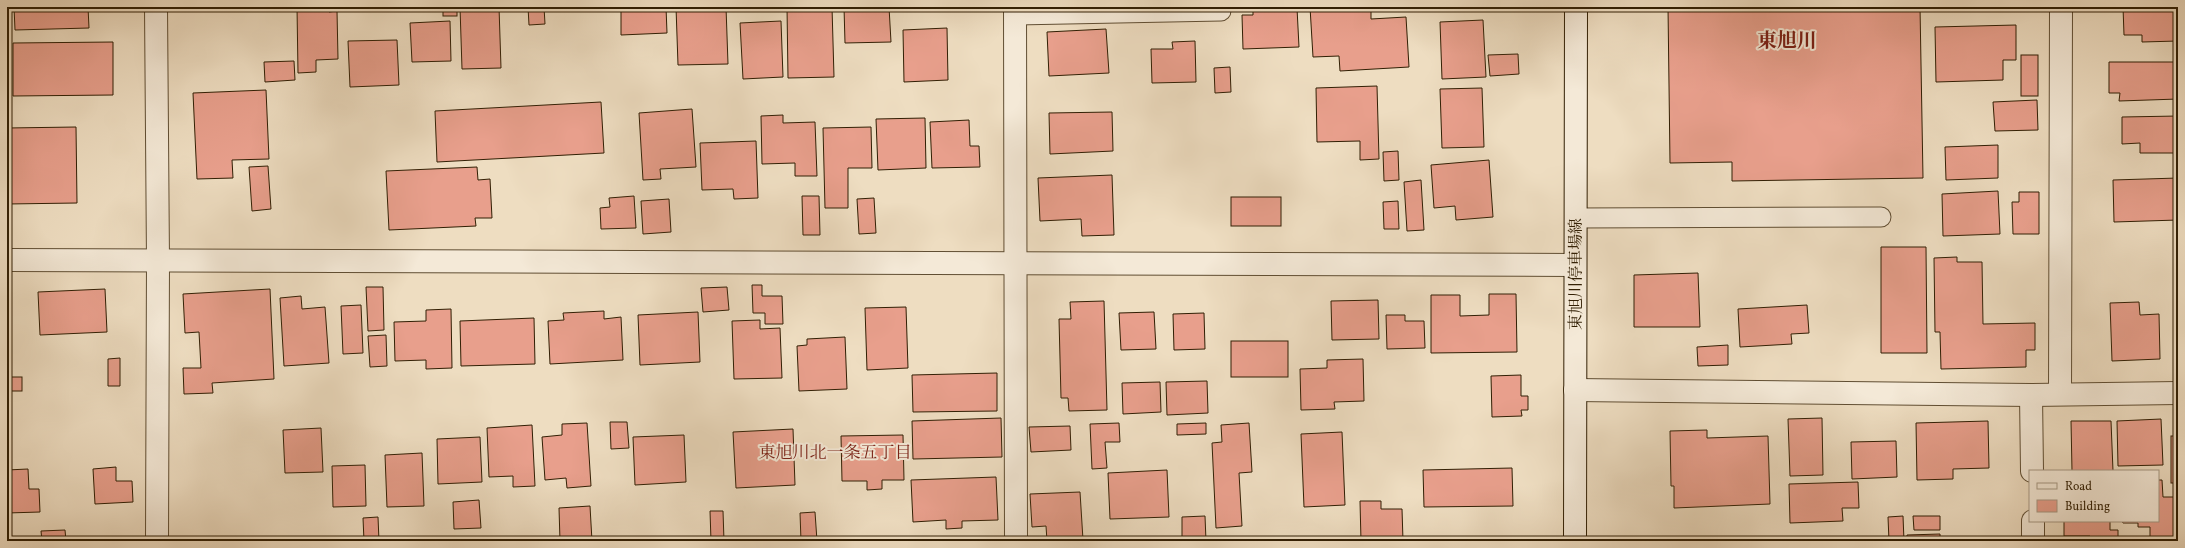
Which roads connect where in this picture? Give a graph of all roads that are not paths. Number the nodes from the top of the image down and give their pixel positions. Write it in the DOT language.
graph roads {
  1 [pos="156,7"];
  2 [pos="1576,7"];
  3 [pos="2061,7"];
  4 [pos="1015,11"];
  5 [pos="1220,11"];
  6 [pos="1881,217"];
  7 [pos="1576,218"];
  8 [pos="7,260"];
  9 [pos="158,261"];
  10 [pos="1014,263"];
  11 [pos="1576,265"];
  12 [pos="1575,390"];
  13 [pos="2178,392"];
  14 [pos="2060,393"];
  15 [pos="2031,395"];
  16 [pos="2032,470"];
  17 [pos="2033,522"];
  18 [pos="157,541"];
  19 [pos="1016,541"];
  20 [pos="1575,541"];
  21 [pos="2033,541"];
  1 -- 9 [label="street"];
  2 -- 7 [label="street, 東旭川停車場線"];
  3 -- 14 [label="street"];
  4 -- 5 [label="lane"];
  4 -- 10 [label="street"];
  6 -- 7 [label="lane"];
  7 -- 11 [label="street, 東旭川停車場線"];
  8 -- 9 [label="street"];
  9 -- 10 [label="street"];
  9 -- 18 [label="street"];
  10 -- 11 [label="street"];
  10 -- 19 [label="street"];
  11 -- 12 [label="street, 東旭川停車場線"];
  12 -- 15 [label="street"];
  12 -- 20 [label="street, 東旭川停車場線"];
  13 -- 14 [label="street"];
  14 -- 15 [label="street"];
  15 -- 16 [label="street"];
  17 -- 21 [label="street"];
}
